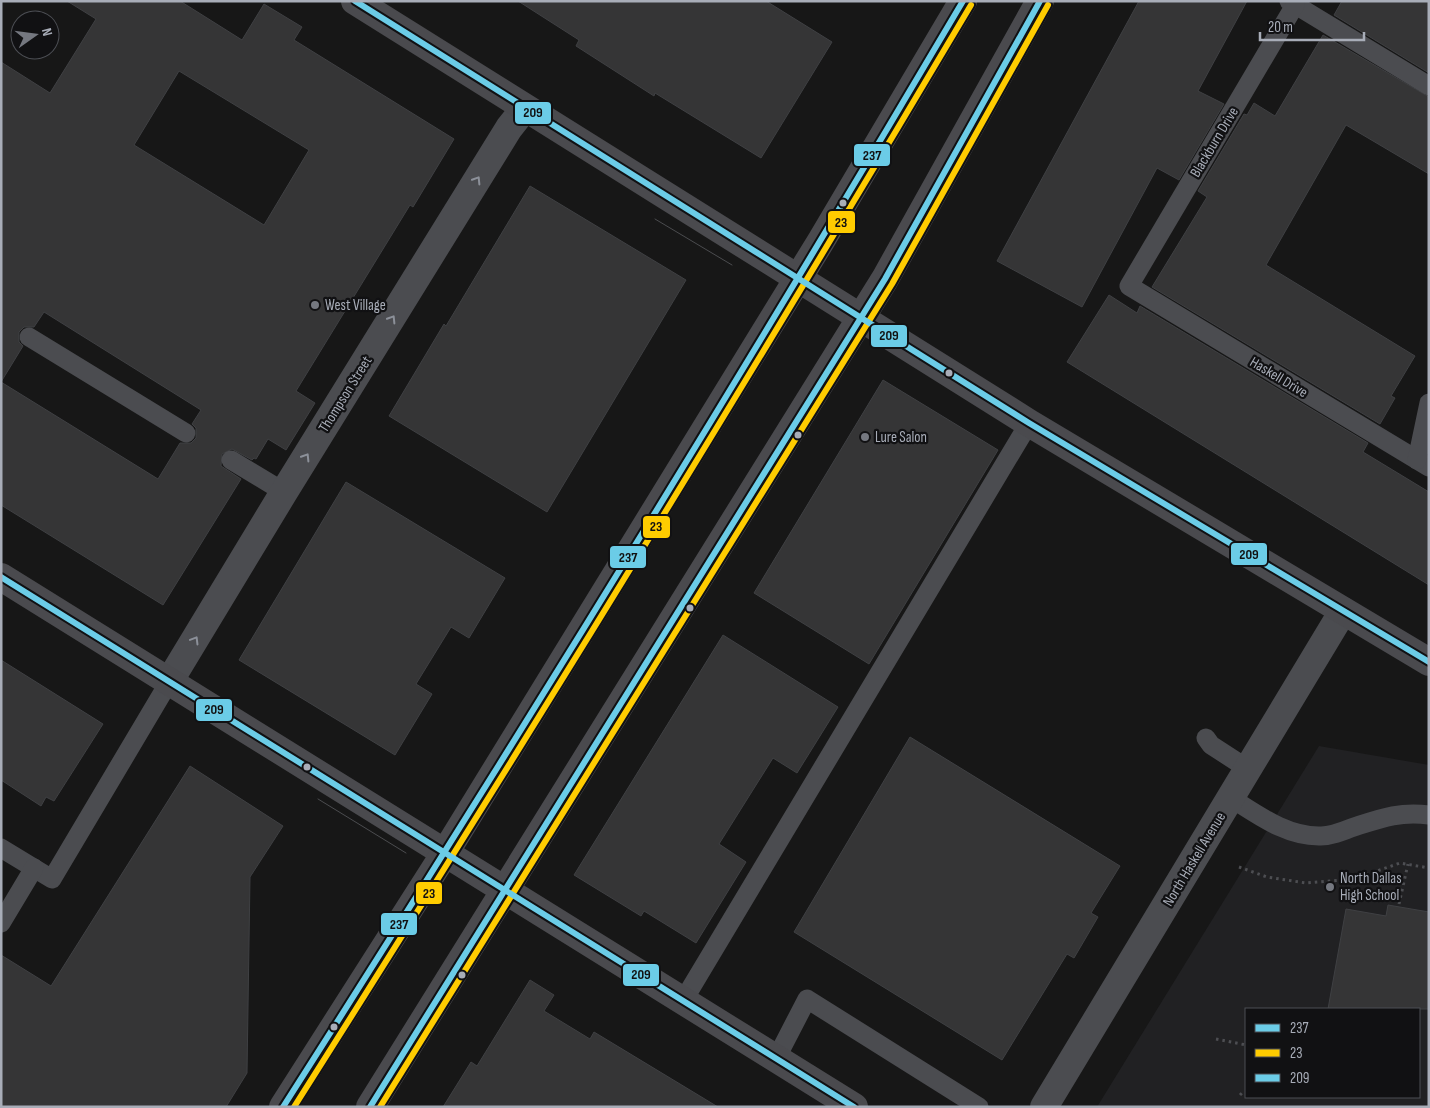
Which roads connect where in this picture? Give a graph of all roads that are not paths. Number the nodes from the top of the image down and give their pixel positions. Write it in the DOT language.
graph roads {
  1 [pos="355,1"];
  2 [pos="963,1"];
  3 [pos="1040,1"];
  4 [pos="1292,3"];
  5 [pos="1429,86"];
  6 [pos="524,109"];
  7 [pos="797,279"];
  8 [pos="1129,286"];
  9 [pos="861,318"];
  10 [pos="29,337"];
  11 [pos="1429,403"];
  12 [pos="1029,423"];
  13 [pos="186,433"];
  14 [pos="230,460"];
  15 [pos="1423,464"];
  16 [pos="284,492"];
  17 [pos="1,577"];
  18 [pos="1343,610"];
  19 [pos="1429,662"];
  20 [pos="170,682"];
  21 [pos="1206,738"];
  22 [pos="1248,769"];
  23 [pos="1230,798"];
  24 [pos="1429,815"];
  25 [pos="1,848"];
  26 [pos="445,853"];
  27 [pos="34,868"];
  28 [pos="504,891"];
  29 [pos="1,923"];
  30 [pos="683,1001"];
  31 [pos="776,1059"];
  32 [pos="283,1107"];
  33 [pos="370,1107"];
  34 [pos="854,1107"];
  35 [pos="979,1107"];
  36 [pos="1044,1107"];
  1 -- 6 [label="street"];
  2 -- 7 [label="street"];
  3 -- 9 [label="street"];
  4 -- 5 [label="lane"];
  4 -- 8 [label="lane, Blackburn Drive"];
  6 -- 7 [label="street"];
  16 -- 6 [label="street, Thompson Street, one-way"];
  7 -- 9 [label="street"];
  7 -- 26 [label="street"];
  8 -- 15 [label="lane, Haskell Drive"];
  9 -- 12 [label="street"];
  9 -- 28 [label="street"];
  10 -- 13 [label="lane"];
  11 -- 15 [label="lane"];
  12 -- 18 [label="street"];
  12 -- 30 [label="lane"];
  14 -- 16 [label="lane"];
  20 -- 16 [label="street, Thompson Street, one-way"];
  17 -- 20 [label="street"];
  18 -- 19 [label="street"];
  18 -- 22 [label="street, North Haskell Avenue"];
  20 -- 26 [label="street"];
  20 -- 27 [label="lane"];
  21 -- 22 [label="lane"];
  22 -- 23 [label="street, North Haskell Avenue"];
  23 -- 24 [label="lane"];
  23 -- 36 [label="street, North Haskell Avenue"];
  25 -- 27 [label="lane"];
  26 -- 28 [label="street"];
  26 -- 32 [label="street"];
  27 -- 29 [label="lane"];
  28 -- 30 [label="street"];
  28 -- 33 [label="street"];
  30 -- 31 [label="street"];
  31 -- 34 [label="street"];
  31 -- 35 [label="lane"];
}
